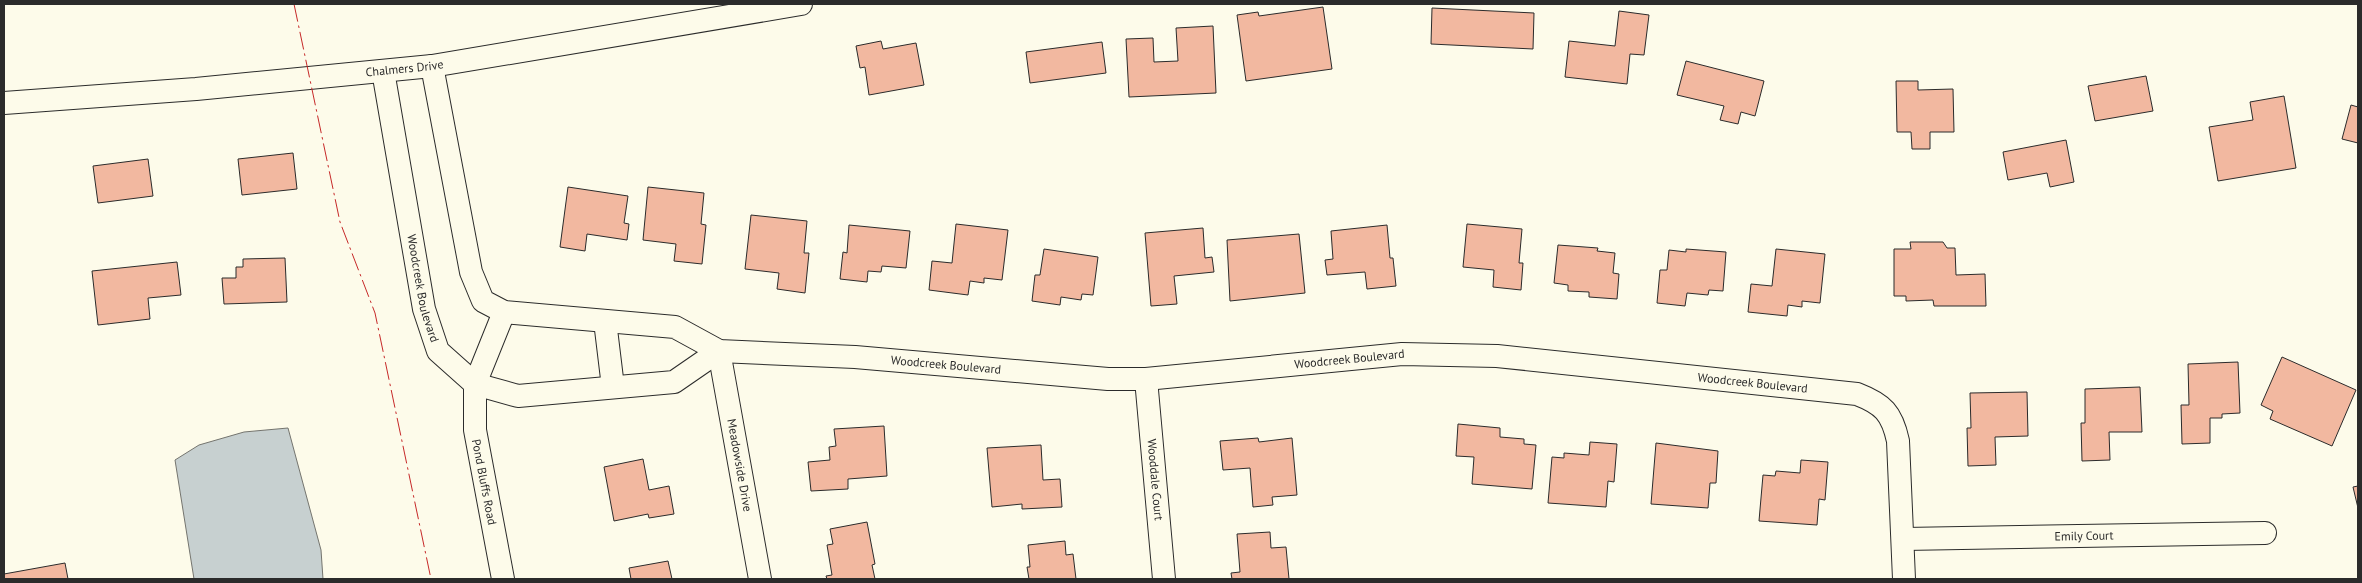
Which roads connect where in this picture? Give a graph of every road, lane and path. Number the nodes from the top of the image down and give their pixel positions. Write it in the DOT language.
graph roads {
  1 [pos="801,4"];
  2 [pos="432,66"];
  3 [pos="383,71"];
  4 [pos="4,103"];
  5 [pos="504,312"];
  6 [pos="605,321"];
  7 [pos="719,351"];
  8 [pos="1146,379"];
  9 [pos="475,384"];
  10 [pos="613,387"];
  11 [pos="2265,533"];
  12 [pos="1904,539"];
  13 [pos="503,579"];
  14 [pos="760,579"];
  15 [pos="1164,579"];
  16 [pos="1904,579"];
  1 -- 2 [label="street, Chalmers Drive"];
  2 -- 3 [label="street, Chalmers Drive"];
  2 -- 5 [label="street, Woodcreek Boulevard"];
  3 -- 4 [label="street, Chalmers Drive"];
  3 -- 9 [label="street, Woodcreek Boulevard"];
  5 -- 6 [label="street, Woodcreek Boulevard"];
  5 -- 9 [label="street"];
  6 -- 7 [label="street, Woodcreek Boulevard"];
  6 -- 10 [label="street"];
  7 -- 8 [label="street, Woodcreek Boulevard"];
  7 -- 10 [label="street, Woodcreek Boulevard"];
  7 -- 14 [label="street, Meadowside Drive"];
  8 -- 12 [label="street, Woodcreek Boulevard"];
  8 -- 15 [label="street, Wooddale Court"];
  9 -- 10 [label="street, Woodcreek Boulevard"];
  9 -- 13 [label="street, Pond Bluffs Road"];
  11 -- 12 [label="street, Emily Court"];
  12 -- 16 [label="street"];
}
